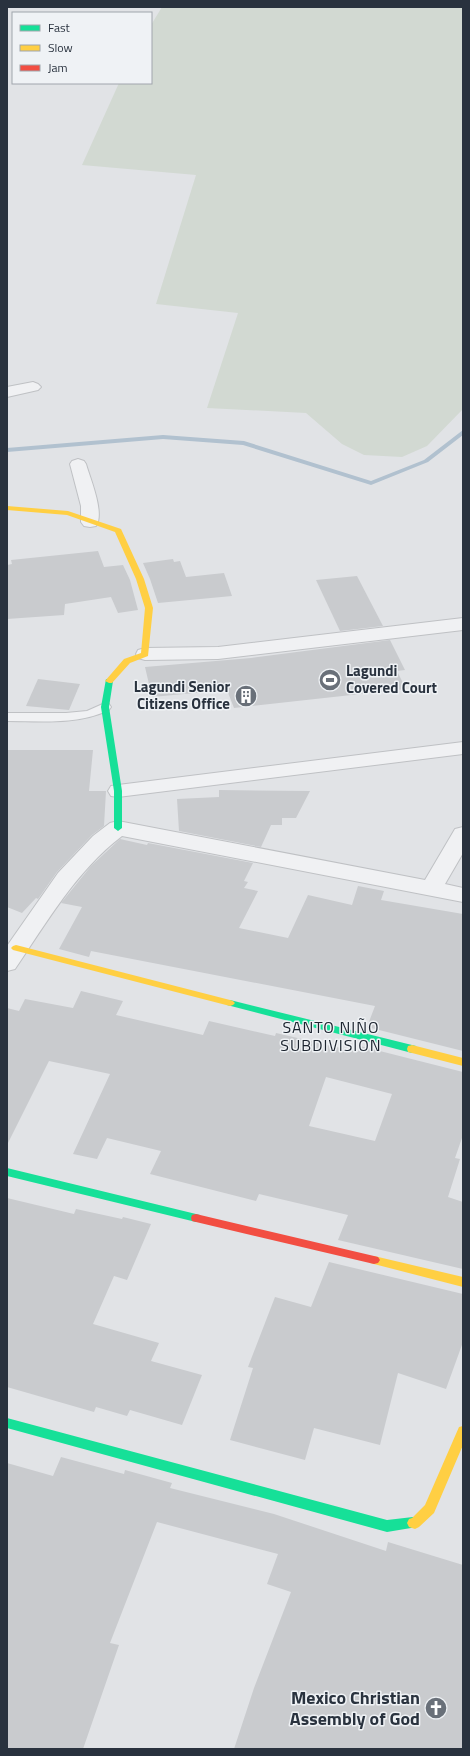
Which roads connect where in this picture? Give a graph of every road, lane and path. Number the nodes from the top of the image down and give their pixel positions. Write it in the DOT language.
graph roads {
  1 [pos="33,387"];
  2 [pos="7,392"];
  3 [pos="78,464"];
  4 [pos="7,508"];
  5 [pos="90,522"];
  6 [pos="463,624"];
  7 [pos="146,654"];
  8 [pos="105,707"];
  9 [pos="7,717"];
  10 [pos="463,748"];
  11 [pos="118,791"];
  12 [pos="118,828"];
  13 [pos="463,834"];
  14 [pos="432,888"];
  15 [pos="463,895"];
  16 [pos="12,955"];
  17 [pos="463,1062"];
  18 [pos="7,1172"];
  19 [pos="463,1282"];
  20 [pos="7,1423"];
  21 [pos="463,1431"];
  1 -- 2 [label="street"];
  3 -- 5 [label="street"];
  4 -- 5 [label="street"];
  5 -- 7 [label="street"];
  6 -- 7 [label="street"];
  7 -- 8 [label="street"];
  8 -- 9 [label="lane"];
  8 -- 11 [label="street"];
  10 -- 11 [label="street"];
  11 -- 12 [label="street"];
  12 -- 14 [label="street"];
  12 -- 16 [label="street"];
  13 -- 14 [label="street"];
  14 -- 15 [label="street"];
  16 -- 17 [label="street"];
  18 -- 19 [label="street"];
  20 -- 21 [label="street"];
}
